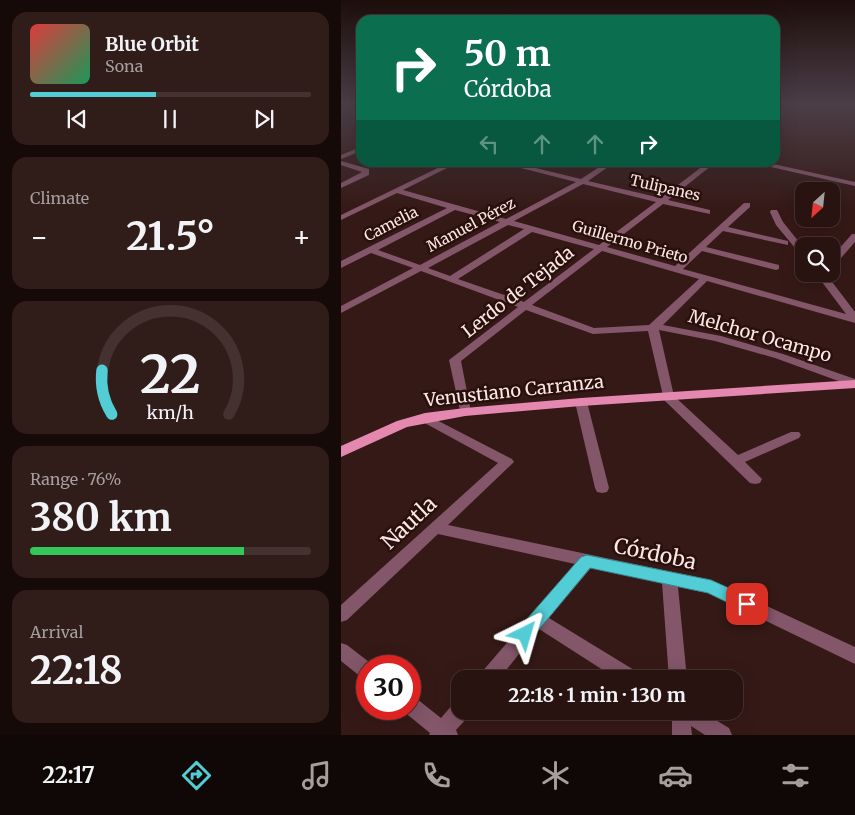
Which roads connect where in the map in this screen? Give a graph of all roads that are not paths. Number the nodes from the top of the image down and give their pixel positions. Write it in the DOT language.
graph roads {
  1 [pos="356,151"];
  2 [pos="341,157"];
  3 [pos="341,163"];
  4 [pos="446,167"];
  5 [pos="520,167"];
  6 [pos="604,167"];
  7 [pos="707,167"];
  8 [pos="775,167"];
  9 [pos="582,182"];
  10 [pos="855,184"];
  11 [pos="341,186"];
  12 [pos="397,191"];
  13 [pos="663,201"];
  14 [pos="747,205"];
  15 [pos="453,207"];
  16 [pos="707,212"];
  17 [pos="774,212"];
  18 [pos="341,218"];
  19 [pos="507,222"];
  20 [pos="531,228"];
  21 [pos="721,228"];
  22 [pos="855,236"];
  23 [pos="795,242"];
  24 [pos="785,243"];
  25 [pos="601,248"];
  26 [pos="700,248"];
  27 [pos="371,250"];
  28 [pos="840,254"];
  29 [pos="341,265"];
  30 [pos="776,267"];
  31 [pos="419,268"];
  32 [pos="676,270"];
  33 [pos="705,278"];
  34 [pos="450,280"];
  35 [pos="828,282"];
  36 [pos="855,297"];
  37 [pos="524,307"];
  38 [pos="847,308"];
  39 [pos="341,310"];
  40 [pos="855,320"];
  41 [pos="654,327"];
  42 [pos="855,383"];
  43 [pos="668,397"];
  44 [pos="581,402"];
  45 [pos="465,412"];
  46 [pos="425,418"];
  47 [pos="795,435"];
  48 [pos="341,452"];
  49 [pos="736,461"];
  50 [pos="755,480"];
  51 [pos="602,488"];
  52 [pos="435,528"];
  53 [pos="587,561"];
  54 [pos="669,578"];
  55 [pos="341,615"];
  56 [pos="537,619"];
  57 [pos="341,651"];
  58 [pos="855,656"];
  59 [pos="356,663"];
  60 [pos="494,670"];
  61 [pos="619,670"];
  62 [pos="677,670"];
  63 [pos="421,715"];
  64 [pos="453,720"];
  65 [pos="682,720"];
  66 [pos="697,720"];
  67 [pos="443,734"];
  68 [pos="682,735"];
  69 [pos="722,735"];
  1 -- 2 [label="street"];
  3 -- 11 [label="street"];
  4 -- 12 [label="street"];
  5 -- 9 [label="street, Tulipanes"];
  6 -- 9 [label="street, Manuel Pérez"];
  7 -- 13 [label="street, Lerdo de Tejada"];
  8 -- 10 [label="street"];
  9 -- 13 [label="street, Tulipanes"];
  9 -- 19 [label="street, Manuel Pérez"];
  12 -- 15 [label="street, Guillermo Prieto"];
  12 -- 18 [label="street"];
  13 -- 16 [label="street, Tulipanes"];
  13 -- 25 [label="street, Lerdo de Tejada"];
  14 -- 21 [label="street"];
  15 -- 19 [label="street, Guillermo Prieto"];
  15 -- 27 [label="street, Camelia"];
  17 -- 23 [label="street"];
  19 -- 20 [label="street, Guillermo Prieto"];
  19 -- 31 [label="street, Manuel Pérez"];
  20 -- 25 [label="street, Guillermo Prieto"];
  20 -- 34 [label="street"];
  21 -- 24 [label="street"];
  21 -- 26 [label="street"];
  22 -- 28 [label="street"];
  25 -- 32 [label="street, Guillermo Prieto"];
  25 -- 37 [label="street, Lerdo de Tejada"];
  26 -- 30 [label="street"];
  26 -- 32 [label="street"];
  27 -- 29 [label="street, Camelia"];
  27 -- 31 [label="street, Melchor Ocampo"];
  31 -- 34 [label="street, Melchor Ocampo"];
  31 -- 39 [label="street, Manuel Pérez"];
  32 -- 33 [label="street, Guillermo Prieto"];
  33 -- 40 [label="street, Guillermo Prieto"];
  33 -- 41 [label="street"];
  34 -- 37 [label="street, Melchor Ocampo"];
  35 -- 38 [label="street"];
  36 -- 38 [label="street"];
  37 -- 41 [label="street, Melchor Ocampo"];
  37 -- 45 [label="street, Lerdo de Tejada"];
  38 -- 40 [label="street"];
  41 -- 42 [label="street, Melchor Ocampo"];
  41 -- 43 [label="street"];
  42 -- 43 [label="main road, Venustiano Carranza"];
  43 -- 44 [label="main road, Venustiano Carranza"];
  43 -- 49 [label="street"];
  44 -- 45 [label="main road, Venustiano Carranza"];
  44 -- 51 [label="street"];
  45 -- 46 [label="main road, Venustiano Carranza"];
  46 -- 48 [label="main road, Venustiano Carranza"];
  46 -- 52 [label="street, Nautla"];
  47 -- 49 [label="street"];
  49 -- 50 [label="street"];
  52 -- 53 [label="street, Córdoba"];
  52 -- 55 [label="street, Nautla"];
  53 -- 54 [label="street, Córdoba"];
  53 -- 56 [label="street"];
  54 -- 58 [label="street, Córdoba"];
  54 -- 62 [label="street"];
  56 -- 60 [label="street"];
  56 -- 61 [label="street"];
  57 -- 59 [label="street"];
  63 -- 67 [label="street"];
  64 -- 67 [label="street"];
  65 -- 68 [label="street"];
  66 -- 69 [label="street"];
}
